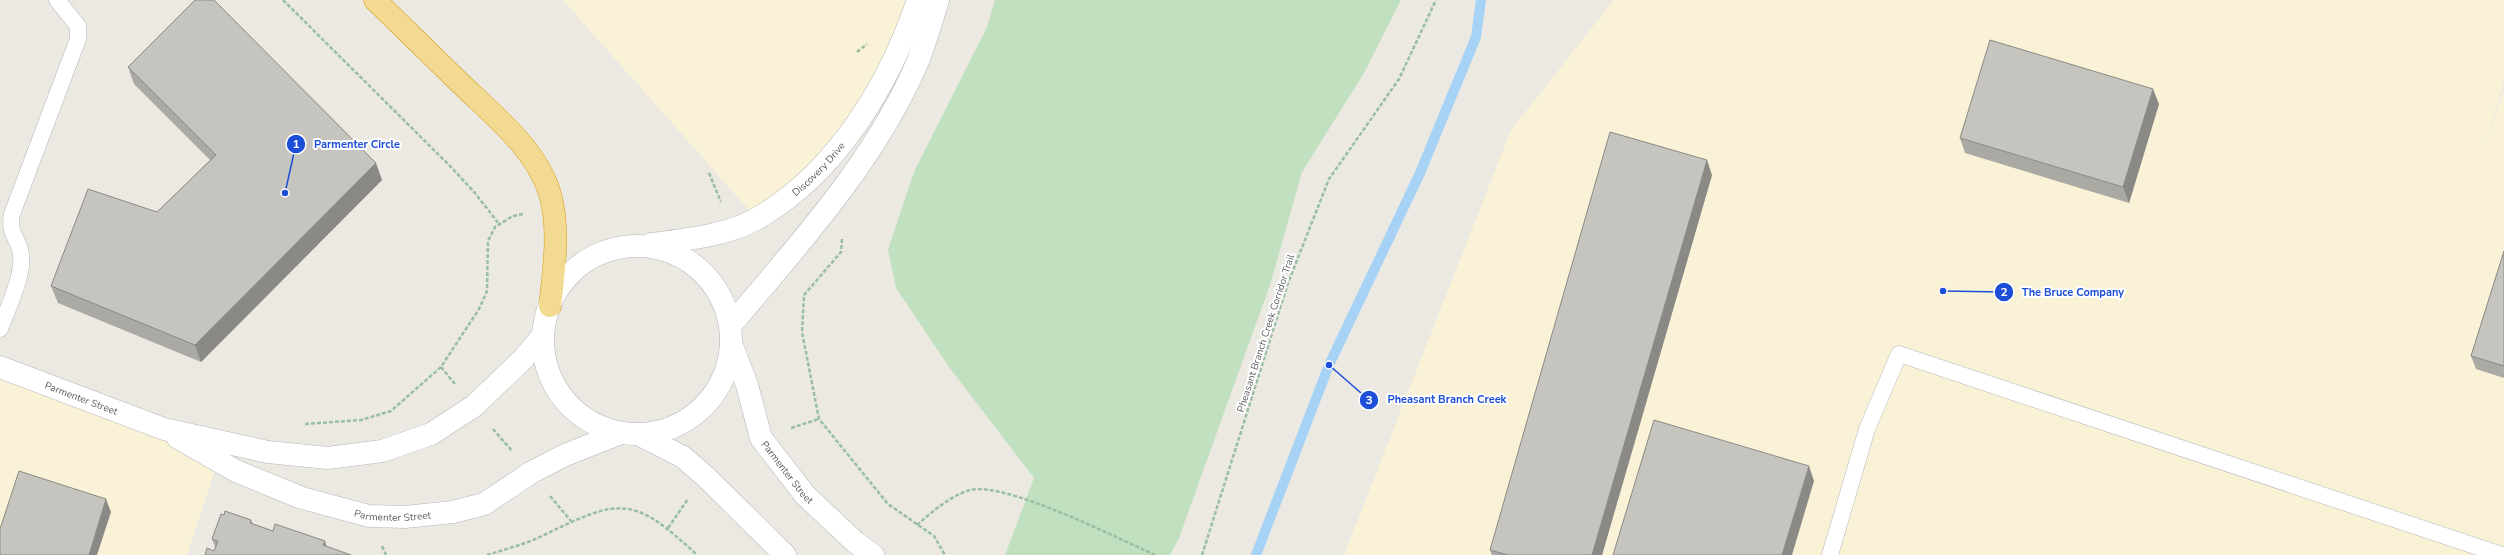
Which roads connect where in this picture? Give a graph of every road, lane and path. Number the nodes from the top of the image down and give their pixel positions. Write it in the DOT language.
graph roads {
  1 [pos="57,0"];
  2 [pos="283,0"];
  3 [pos="374,0"];
  4 [pos="918,0"];
  5 [pos="938,0"];
  6 [pos="1436,0"];
  7 [pos="513,216"];
  8 [pos="499,224"];
  9 [pos="7,235"];
  10 [pos="641,246"];
  11 [pos="841,252"];
  12 [pos="550,306"];
  13 [pos="0,329"];
  14 [pos="731,334"];
  15 [pos="543,335"];
  16 [pos="0,367"];
  17 [pos="441,367"];
  18 [pos="474,406"];
  19 [pos="306,424"];
  20 [pos="164,429"];
  21 [pos="630,434"];
  22 [pos="532,472"];
  23 [pos="571,521"];
  24 [pos="917,525"];
  25 [pos="487,555"];
  26 [pos="697,555"];
  27 [pos="785,555"];
  28 [pos="873,555"];
  29 [pos="945,555"];
  30 [pos="1156,555"];
  31 [pos="1202,555"];
  32 [pos="1830,555"];
  33 [pos="2502,555"];
  1 -- 9 [label="lane"];
  2 -- 8 [label="path"];
  3 -- 12 [label="highway"];
  4 -- 10 [label="street, Discovery Drive"];
  5 -- 14 [label="street"];
  6 -- 31 [label="path, Pheasant Branch Creek Corridor Trail"];
  7 -- 8 [label="path"];
  8 -- 17 [label="path"];
  9 -- 13 [label="lane"];
  10 -- 12 [label="street"];
  10 -- 14 [label="street, Parmenter Street"];
  11 -- 24 [label="path"];
  12 -- 15 [label="street"];
  14 -- 21 [label="street, Parmenter Street"];
  14 -- 28 [label="street, Parmenter Street"];
  15 -- 18 [label="street, Parmenter Street"];
  15 -- 21 [label="street"];
  16 -- 20 [label="street, Parmenter Street"];
  17 -- 18 [label="path"];
  17 -- 19 [label="path"];
  18 -- 20 [label="street, Parmenter Street"];
  18 -- 22 [label="path"];
  20 -- 22 [label="street, Parmenter Street"];
  21 -- 22 [label="street, Parmenter Street"];
  21 -- 27 [label="street"];
  22 -- 23 [label="path"];
  23 -- 25 [label="path"];
  23 -- 26 [label="path"];
  24 -- 29 [label="path"];
  24 -- 30 [label="path"];
  32 -- 33 [label="lane"];
}
